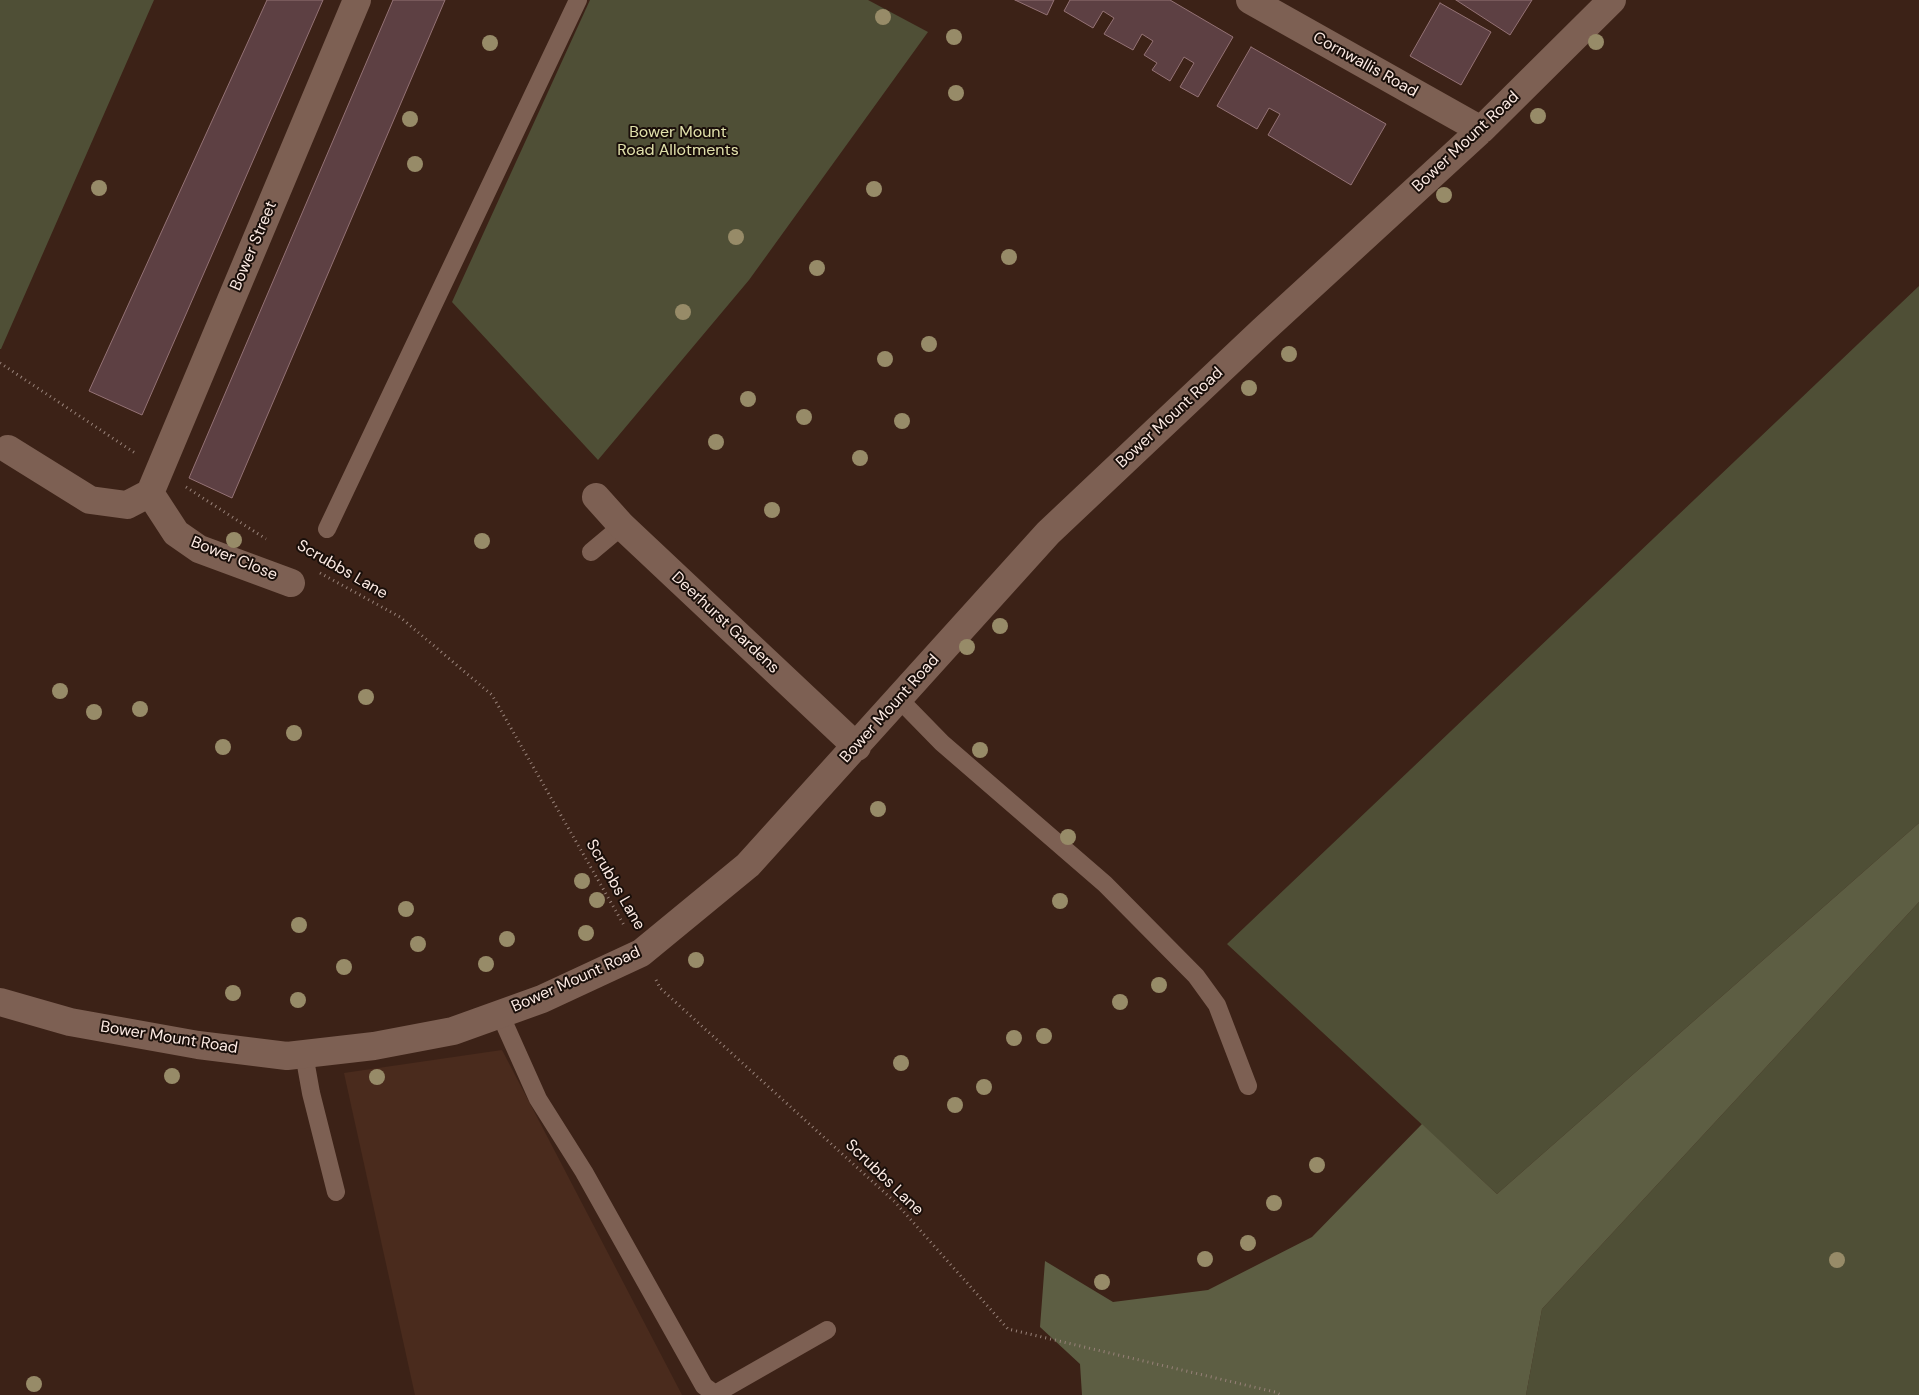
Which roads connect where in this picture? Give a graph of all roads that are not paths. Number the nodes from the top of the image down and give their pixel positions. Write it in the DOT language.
graph roads {
  1 [pos="357,0"];
  2 [pos="578,0"];
  3 [pos="1250,0"];
  4 [pos="1612,0"];
  5 [pos="1481,130"];
  6 [pos="4,448"];
  7 [pos="155,481"];
  8 [pos="596,497"];
  9 [pos="622,526"];
  10 [pos="327,528"];
  11 [pos="591,552"];
  12 [pos="291,583"];
  13 [pos="899,699"];
  14 [pos="857,747"];
  15 [pos="0,1002"];
  16 [pos="500,1014"];
  17 [pos="304,1054"];
  18 [pos="1248,1086"];
  19 [pos="336,1192"];
  20 [pos="827,1330"];
  1 -- 7 [label="street, Bower Street"];
  2 -- 10 [label="lane"];
  3 -- 5 [label="street, Cornwallis Road"];
  4 -- 5 [label="street, Bower Mount Road"];
  5 -- 13 [label="street, Bower Mount Road"];
  6 -- 7 [label="street"];
  7 -- 12 [label="street, Bower Close"];
  8 -- 9 [label="street, Deerhurst Gardens"];
  9 -- 11 [label="lane"];
  9 -- 14 [label="street, Deerhurst Gardens"];
  13 -- 14 [label="street, Bower Mount Road"];
  13 -- 18 [label="lane"];
  14 -- 16 [label="street, Bower Mount Road"];
  15 -- 17 [label="street, Bower Mount Road"];
  16 -- 17 [label="street, Bower Mount Road"];
  16 -- 20 [label="lane"];
  17 -- 19 [label="lane"];
}
